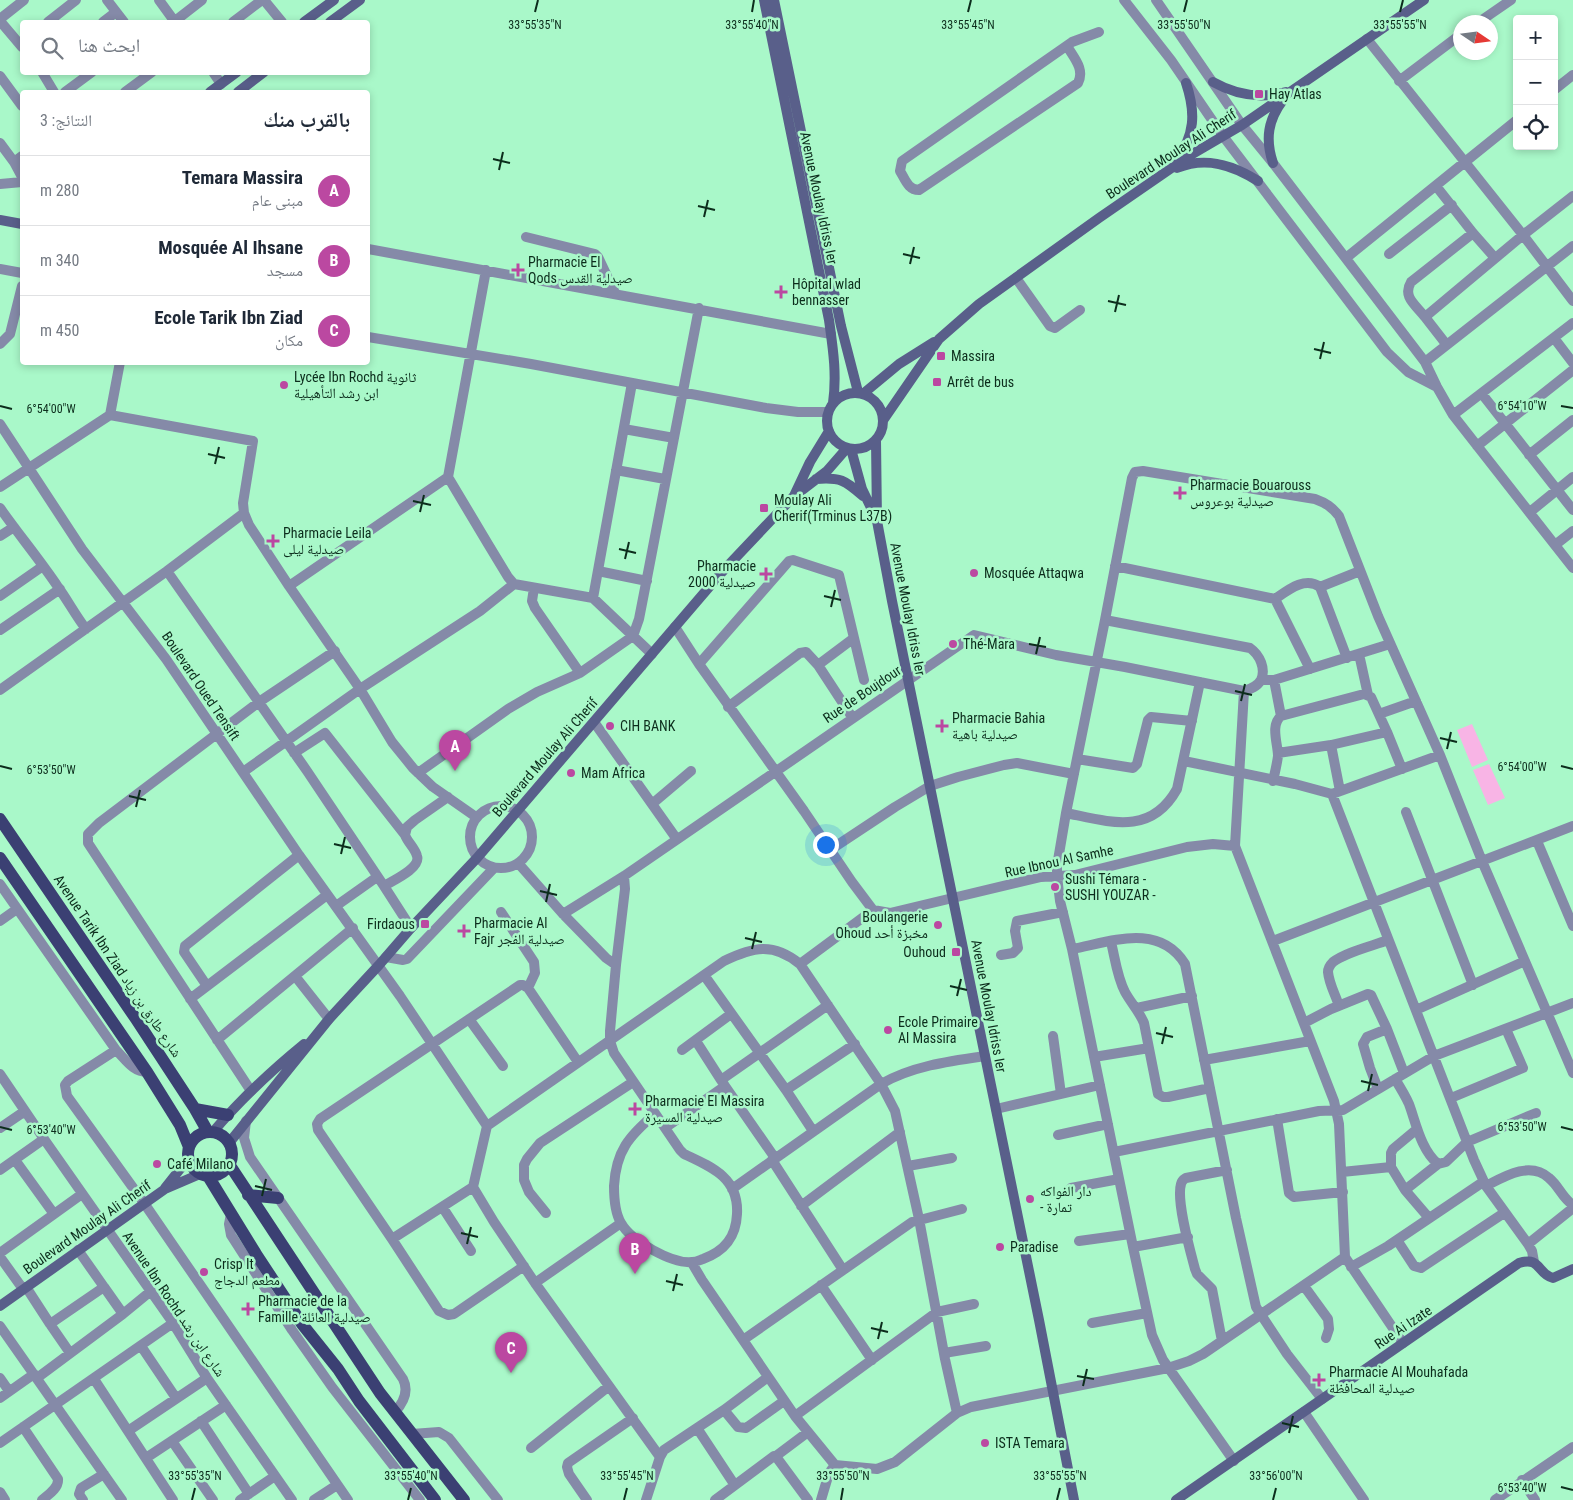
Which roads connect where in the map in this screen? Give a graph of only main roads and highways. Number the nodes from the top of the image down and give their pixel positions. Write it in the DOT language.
graph roads {
  1 [pos="334,0"];
  2 [pos="360,0"];
  3 [pos="764,0"];
  4 [pos="774,0"];
  5 [pos="1424,0"];
  6 [pos="321,4"];
  7 [pos="306,20"];
  8 [pos="333,20"];
  9 [pos="233,75"];
  10 [pos="260,75"];
  11 [pos="1213,82"];
  12 [pos="1186,83"];
  13 [pos="213,90"];
  14 [pos="241,90"];
  15 [pos="1292,90"];
  16 [pos="1273,163"];
  17 [pos="1163,175"];
  18 [pos="1258,181"];
  19 [pos="0,220"];
  20 [pos="20,223"];
  21 [pos="939,339"];
  22 [pos="861,393"];
  23 [pos="831,408"];
  24 [pos="884,419"];
  25 [pos="829,430"];
  26 [pos="876,440"];
  27 [pos="849,448"];
  28 [pos="816,479"];
  29 [pos="793,497"];
  30 [pos="866,498"];
  31 [pos="877,522"];
  32 [pos="0,819"];
  33 [pos="1,861"];
  34 [pos="316,1034"];
  35 [pos="195,1109"];
  36 [pos="228,1115"];
  37 [pos="180,1125"];
  38 [pos="211,1132"];
  39 [pos="229,1143"];
  40 [pos="187,1157"];
  41 [pos="229,1164"];
  42 [pos="204,1175"];
  43 [pos="164,1189"];
  44 [pos="248,1195"];
  45 [pos="278,1198"];
  46 [pos="1573,1268"];
  47 [pos="0,1306"];
  48 [pos="1075,1499"];
  49 [pos="1181,1499"];
  50 [pos="435,1500"];
  51 [pos="464,1500"];
  1 -- 6 [label="main road"];
  2 -- 8 [label="main road"];
  3 -- 23 [label="main road, Avenue Moulay Idriss Ier"];
  4 -- 22 [label="main road, Avenue Moulay Idriss Ier"];
  5 -- 15 [label="main road, Boulevard Moulay Ali Cherif"];
  6 -- 7 [label="main road"];
  9 -- 13 [label="main road"];
  10 -- 14 [label="main road"];
  11 -- 15 [label="main road"];
  12 -- 17 [label="main road"];
  15 -- 16 [label="main road"];
  15 -- 17 [label="main road, Boulevard Moulay Ali Cherif"];
  17 -- 18 [label="main road"];
  17 -- 21 [label="main road, Boulevard Moulay Ali Cherif"];
  19 -- 20 [label="main road"];
  21 -- 22 [label="main road, Boulevard Moulay Ali Cherif"];
  21 -- 24 [label="main road, Boulevard Moulay Ali Cherif"];
  22 -- 23 [label="main road"];
  22 -- 24 [label="main road"];
  23 -- 25 [label="main road"];
  24 -- 26 [label="main road"];
  25 -- 27 [label="main road"];
  25 -- 29 [label="main road, Boulevard Moulay Ali Cherif"];
  26 -- 27 [label="main road"];
  26 -- 31 [label="main road"];
  27 -- 28 [label="main road, Boulevard Moulay Ali Cherif"];
  27 -- 30 [label="main road"];
  28 -- 29 [label="main road, Boulevard Moulay Ali Cherif"];
  28 -- 30 [label="main road"];
  29 -- 34 [label="main road, Boulevard Moulay Ali Cherif"];
  30 -- 31 [label="main road"];
  31 -- 48 [label="main road, Avenue Moulay Idriss Ier"];
  32 -- 35 [label="main road, Avenue Tarik Ibn Ziad شارع طارق بن زياد"];
  33 -- 37 [label="main road"];
  34 -- 36 [label="main road, Boulevard Moulay Ali Cherif"];
  34 -- 39 [label="main road, Boulevard Moulay Ali Cherif"];
  35 -- 36 [label="main road"];
  35 -- 38 [label="main road, Avenue Tarik Ibn Ziad شارع طارق بن زياد"];
  36 -- 38 [label="main road, Boulevard Moulay Ali Cherif"];
  37 -- 40 [label="main road"];
  37 -- 40 [label="main road"];
  38 -- 39 [label="main road, Avenue Tarik Ibn Ziad شارع طارق بن زياد"];
  38 -- 40 [label="main road"];
  39 -- 41 [label="main road"];
  40 -- 42 [label="main road"];
  40 -- 43 [label="main road, Boulevard Moulay Ali Cherif"];
  41 -- 42 [label="main road"];
  41 -- 44 [label="main road"];
  42 -- 43 [label="main road, Boulevard Moulay Ali Cherif"];
  42 -- 50 [label="main road"];
  43 -- 47 [label="main road, Boulevard Moulay Ali Cherif"];
  44 -- 45 [label="main road"];
  44 -- 51 [label="main road"];
  46 -- 49 [label="main road, Rue Ai Izate"];
}
